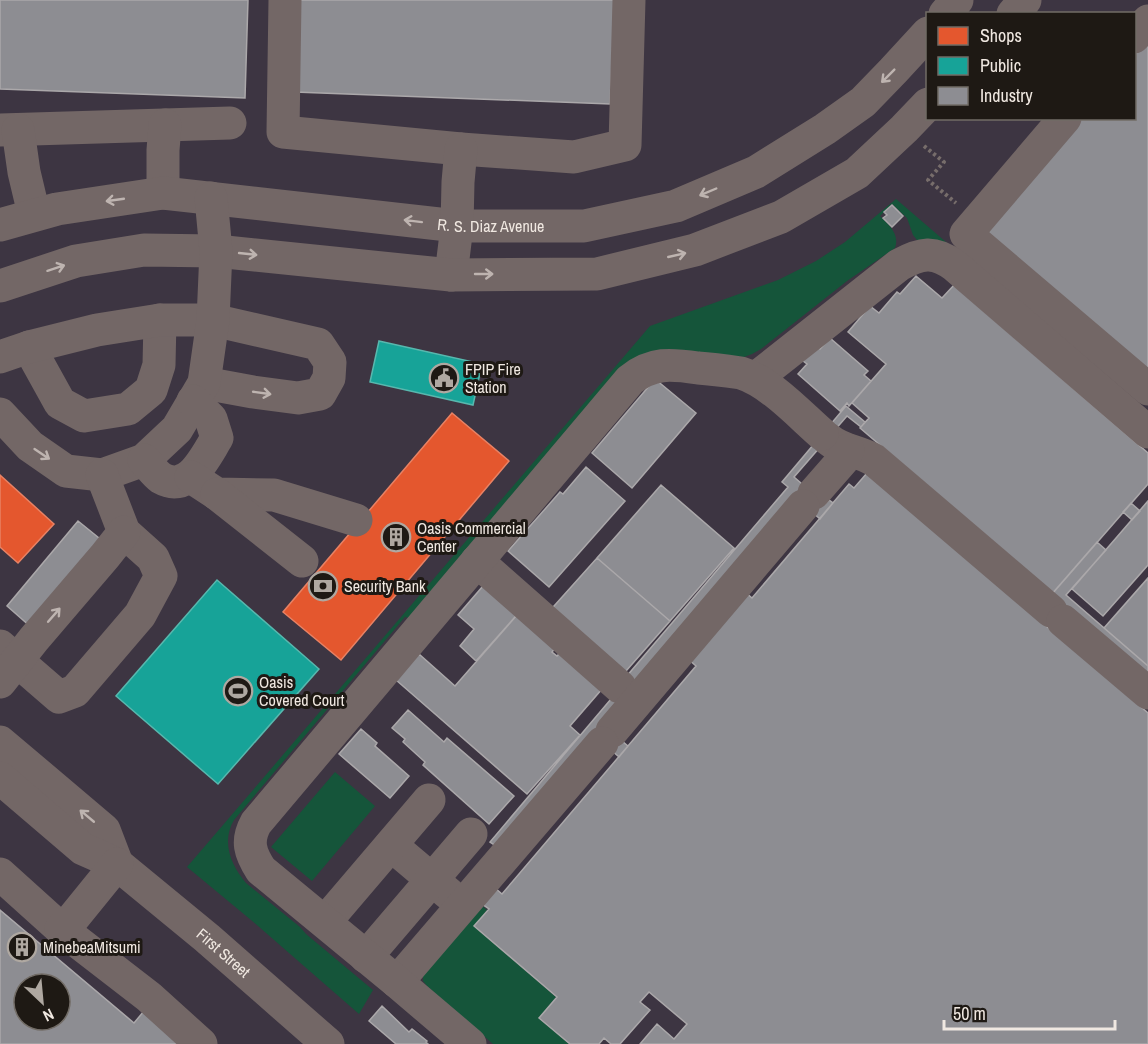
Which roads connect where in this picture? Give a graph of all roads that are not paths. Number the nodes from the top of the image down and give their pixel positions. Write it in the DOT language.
graph roads {
  1 [pos="285,0"];
  2 [pos="629,0"];
  3 [pos="1025,0"];
  4 [pos="1015,12"];
  5 [pos="1148,21"];
  6 [pos="926,34"];
  7 [pos="1136,35"];
  8 [pos="926,105"];
  9 [pos="1063,120"];
  10 [pos="230,123"];
  11 [pos="165,125"];
  12 [pos="9,130"];
  13 [pos="461,149"];
  14 [pos="756,172"];
  15 [pos="163,193"];
  16 [pos="211,198"];
  17 [pos="34,214"];
  18 [pos="781,217"];
  19 [pos="0,225"];
  20 [pos="457,226"];
  21 [pos="216,251"];
  22 [pos="451,275"];
  23 [pos="0,286"];
  24 [pos="160,320"];
  25 [pos="213,320"];
  26 [pos="15,352"];
  27 [pos="756,378"];
  28 [pos="1148,389"];
  29 [pos="199,392"];
  30 [pos="0,414"];
  31 [pos="1148,432"];
  32 [pos="833,441"];
  33 [pos="144,460"];
  34 [pos="102,475"];
  35 [pos="204,485"];
  36 [pos="357,520"];
  37 [pos="124,531"];
  38 [pos="302,561"];
  39 [pos="477,561"];
  40 [pos="6,663"];
  41 [pos="1148,693"];
  42 [pos="629,695"];
  43 [pos="0,742"];
  44 [pos="0,778"];
  45 [pos="429,800"];
  46 [pos="471,834"];
  47 [pos="391,845"];
  48 [pos="117,864"];
  49 [pos="0,874"];
  50 [pos="432,880"];
  51 [pos="463,906"];
  52 [pos="325,922"];
  53 [pos="61,929"];
  54 [pos="366,957"];
  55 [pos="397,982"];
  56 [pos="201,1044"];
  57 [pos="328,1044"];
  58 [pos="470,1044"];
  1 -- 13 [label="street"];
  2 -- 13 [label="street"];
  3 -- 4 [label="street"];
  5 -- 7 [label="street"];
  6 -- 14 [label="street, R. S. Diaz Avenue, one-way"];
  8 -- 18 [label="street"];
  9 -- 28 [label="street"];
  10 -- 11 [label="street"];
  11 -- 12 [label="street"];
  11 -- 15 [label="street"];
  12 -- 17 [label="street"];
  13 -- 20 [label="street"];
  14 -- 18 [label="street"];
  14 -- 20 [label="street, R. S. Diaz Avenue, one-way"];
  15 -- 16 [label="street, R. S. Diaz Avenue"];
  15 -- 17 [label="street, R. S. Diaz Avenue, one-way"];
  20 -- 16 [label="street, R. S. Diaz Avenue, one-way"];
  16 -- 21 [label="street"];
  17 -- 19 [label="street, R. S. Diaz Avenue"];
  22 -- 18 [label="street, one-way"];
  20 -- 22 [label="street"];
  21 -- 22 [label="street, one-way"];
  23 -- 21 [label="street, one-way"];
  21 -- 25 [label="street"];
  24 -- 25 [label="street"];
  24 -- 26 [label="street"];
  24 -- 26 [label="street"];
  25 -- 29 [label="street"];
  29 -- 25 [label="street, one-way"];
  27 -- 31 [label="street"];
  27 -- 32 [label="street"];
  27 -- 39 [label="street"];
  29 -- 33 [label="street"];
  29 -- 35 [label="street"];
  30 -- 34 [label="street, one-way"];
  32 -- 41 [label="street"];
  32 -- 42 [label="street"];
  33 -- 34 [label="street"];
  33 -- 35 [label="street"];
  34 -- 37 [label="street"];
  35 -- 36 [label="street"];
  35 -- 38 [label="street"];
  40 -- 37 [label="street, one-way"];
  37 -- 40 [label="street"];
  39 -- 42 [label="street"];
  39 -- 52 [label="street"];
  42 -- 51 [label="street"];
  48 -- 43 [label="street, First Street, one-way"];
  44 -- 48 [label="street, First Street"];
  45 -- 47 [label="street"];
  46 -- 50 [label="street"];
  47 -- 50 [label="street"];
  47 -- 52 [label="street"];
  48 -- 53 [label="street"];
  48 -- 57 [label="street, First Street"];
  49 -- 53 [label="street"];
  50 -- 51 [label="street"];
  50 -- 54 [label="street"];
  51 -- 55 [label="street"];
  52 -- 54 [label="street"];
  53 -- 56 [label="street"];
  54 -- 55 [label="street"];
  55 -- 58 [label="street"];
}
